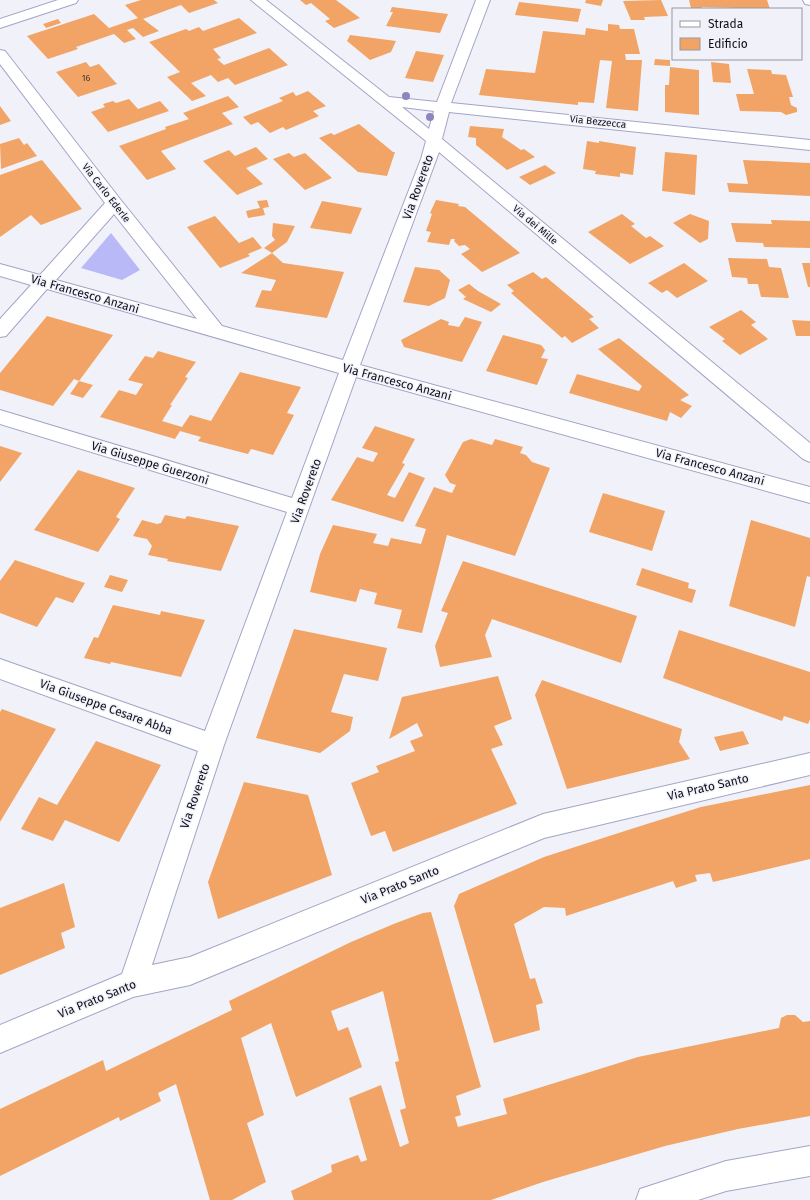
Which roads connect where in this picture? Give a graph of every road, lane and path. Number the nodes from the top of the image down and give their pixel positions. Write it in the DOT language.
graph roads {
  1 [pos="71,0"];
  2 [pos="258,0"];
  3 [pos="483,0"];
  4 [pos="0,24"];
  5 [pos="0,54"];
  6 [pos="385,101"];
  7 [pos="443,106"];
  8 [pos="435,141"];
  9 [pos="810,144"];
  10 [pos="114,203"];
  11 [pos="0,270"];
  12 [pos="42,282"];
  13 [pos="214,330"];
  14 [pos="0,331"];
  15 [pos="350,368"];
  16 [pos="0,418"];
  17 [pos="810,454"];
  18 [pos="805,490"];
  19 [pos="300,508"];
  20 [pos="0,670"];
  21 [pos="212,745"];
  22 [pos="810,764"];
  23 [pos="132,983"];
  24 [pos="0,1039"];
  25 [pos="810,1161"];
  26 [pos="651,1200"];
  1 -- 4 [label="street"];
  2 -- 6 [label="street, Via dei Mille"];
  3 -- 7 [label="street, Via Rovereto"];
  5 -- 10 [label="street, Via Carlo Ederle"];
  6 -- 7 [label="street, Via Bezzecca"];
  6 -- 8 [label="street, Via dei Mille"];
  7 -- 8 [label="street, Via Rovereto"];
  7 -- 9 [label="street, Via Bezzecca"];
  8 -- 15 [label="street, Via Rovereto"];
  8 -- 17 [label="street, Via dei Mille"];
  10 -- 12 [label="street"];
  10 -- 13 [label="street, Via Carlo Ederle"];
  11 -- 12 [label="street, Via Francesco Anzani"];
  12 -- 13 [label="street, Via Francesco Anzani"];
  12 -- 14 [label="street"];
  13 -- 15 [label="street, Via Francesco Anzani"];
  15 -- 18 [label="street, Via Francesco Anzani"];
  15 -- 19 [label="street, Via Rovereto"];
  16 -- 19 [label="street, Via Giuseppe Guerzoni"];
  19 -- 21 [label="street, Via Rovereto"];
  20 -- 21 [label="street, Via Giuseppe Cesare Abba"];
  21 -- 23 [label="street, Via Rovereto"];
  22 -- 23 [label="street, Via Prato Santo"];
  23 -- 24 [label="street, Via Prato Santo"];
  25 -- 26 [label="street"];
}
